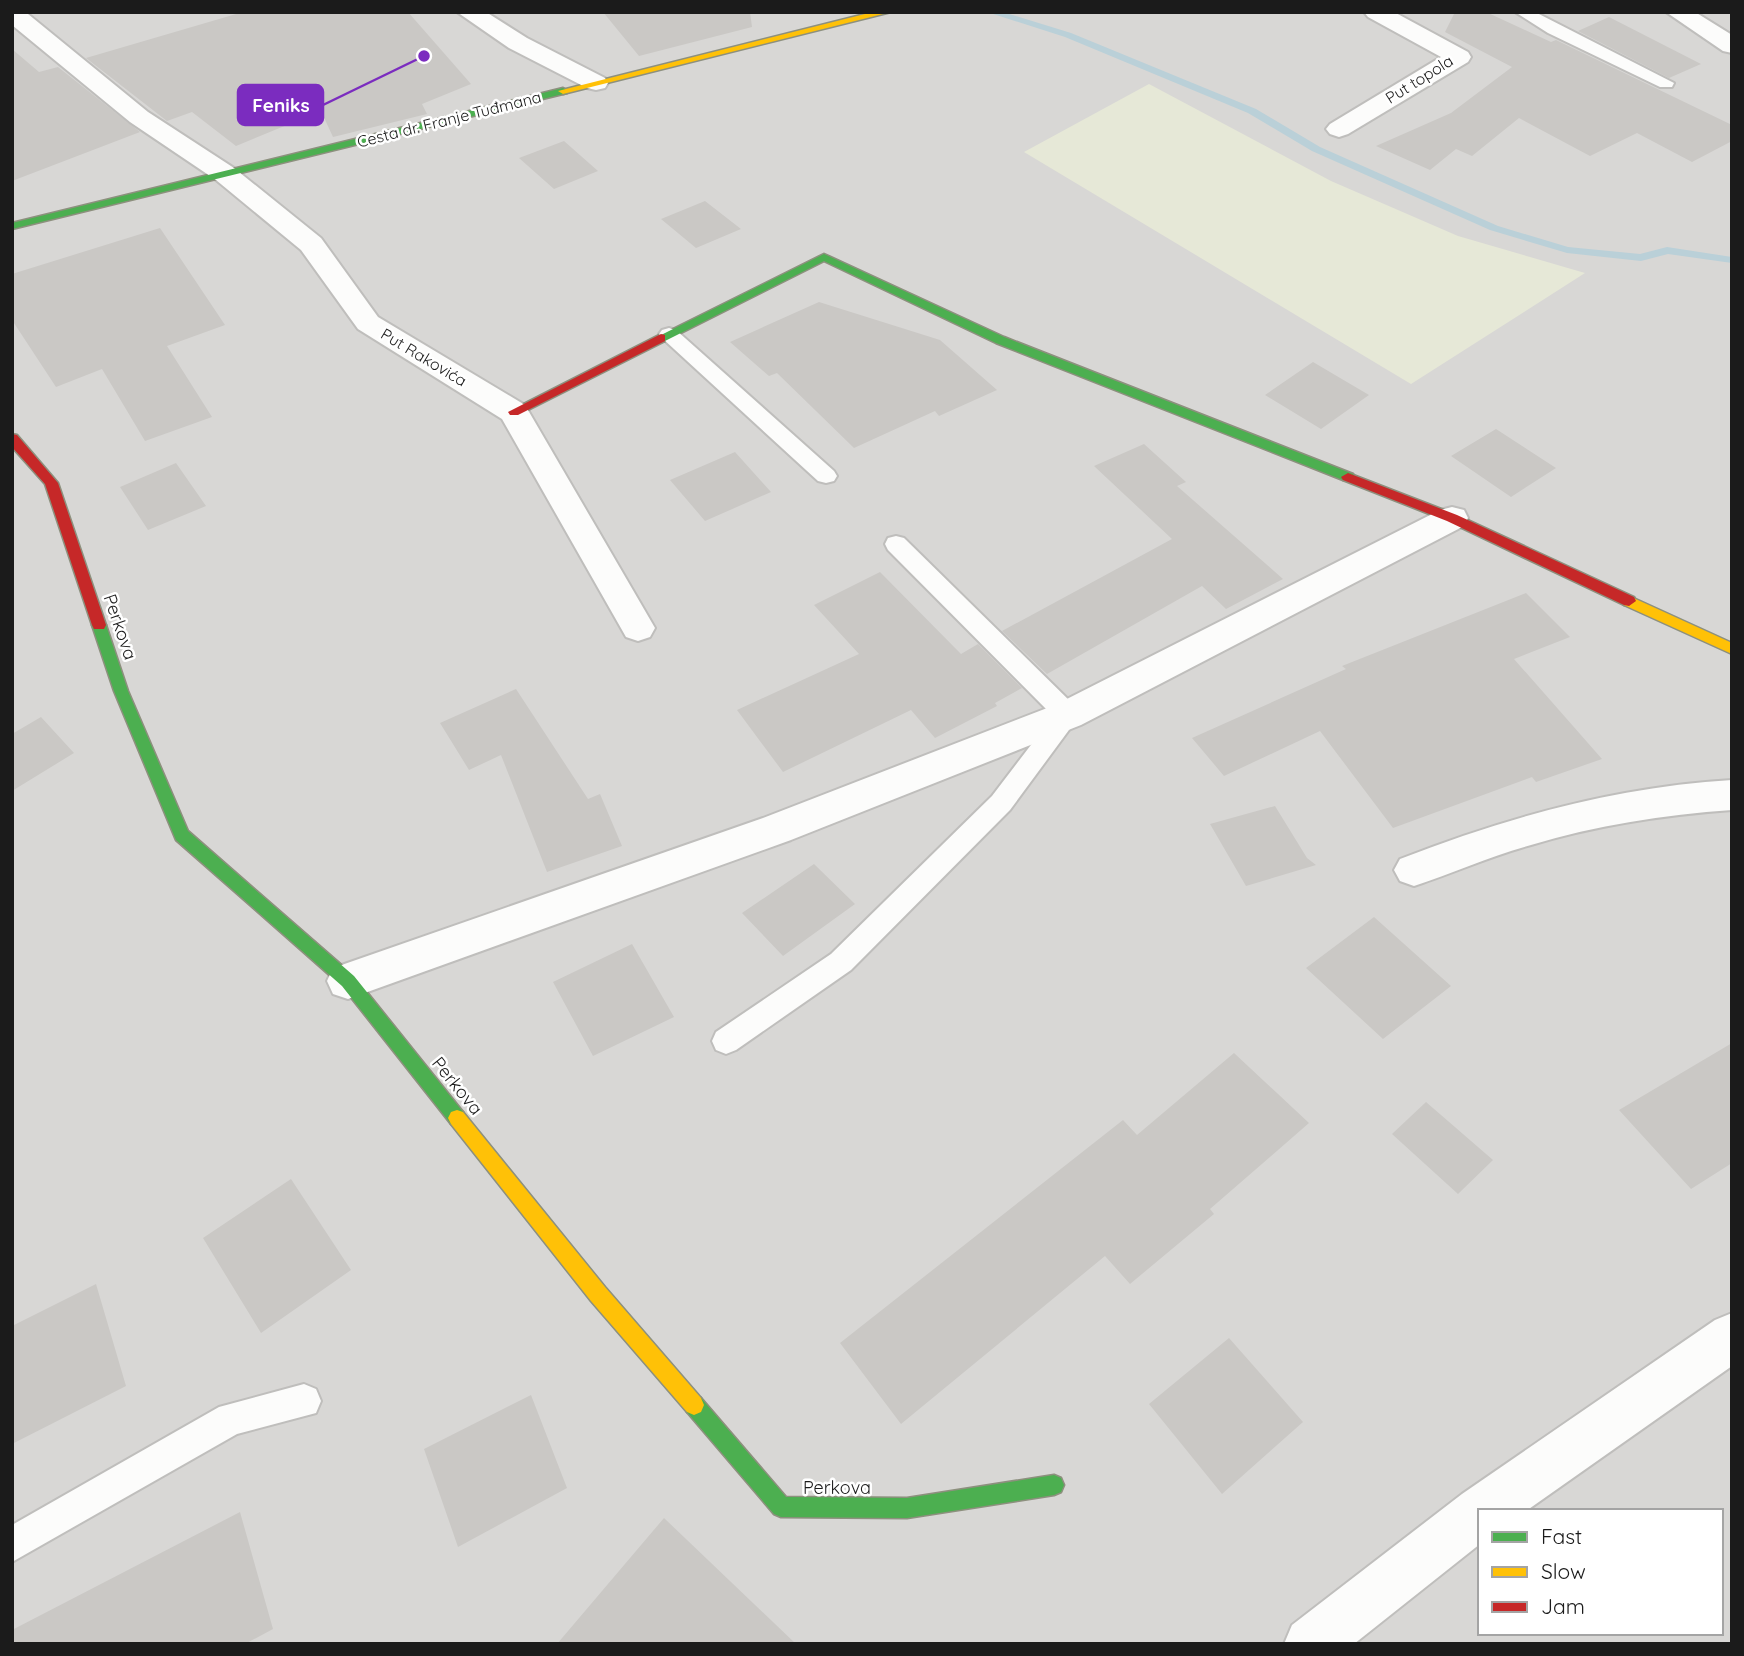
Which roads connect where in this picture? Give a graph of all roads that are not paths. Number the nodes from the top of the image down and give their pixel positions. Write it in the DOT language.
graph roads {
  1 [pos="469,12"];
  2 [pos="886,12"];
  3 [pos="1376,12"];
  4 [pos="1523,12"];
  5 [pos="1678,12"];
  6 [pos="15,19"];
  7 [pos="1732,46"];
  8 [pos="596,83"];
  9 [pos="1666,83"];
  10 [pos="1339,129"];
  11 [pos="225,174"];
  12 [pos="12,226"];
  13 [pos="669,334"];
  14 [pos="514,412"];
  15 [pos="12,438"];
  16 [pos="826,476"];
  17 [pos="1452,519"];
  18 [pos="896,544"];
  19 [pos="638,628"];
  20 [pos="1732,649"];
  21 [pos="1068,715"];
  22 [pos="1732,794"];
  23 [pos="1414,870"];
  24 [pos="348,981"];
  25 [pos="726,1041"];
  26 [pos="1732,1337"];
  27 [pos="304,1401"];
  28 [pos="1054,1485"];
  29 [pos="1485,1509"];
  30 [pos="1478,1514"];
  31 [pos="12,1545"];
  32 [pos="1311,1644"];
  1 -- 8 [label="street"];
  2 -- 8 [label="street, Cesta dr. Franje Tuđmana"];
  3 -- 10 [label="street, Put topola"];
  4 -- 9 [label="lane"];
  5 -- 7 [label="street"];
  6 -- 11 [label="street, Put Rakovića"];
  8 -- 11 [label="street, Cesta dr. Franje Tuđmana"];
  11 -- 12 [label="street, Cesta dr. Franje Tuđmana"];
  11 -- 14 [label="street, Put Rakovića"];
  13 -- 14 [label="street"];
  13 -- 16 [label="lane"];
  13 -- 17 [label="street"];
  14 -- 19 [label="street"];
  15 -- 24 [label="street, Perkova"];
  17 -- 20 [label="street"];
  17 -- 21 [label="street"];
  18 -- 21 [label="lane"];
  21 -- 24 [label="street"];
  21 -- 25 [label="lane"];
  22 -- 23 [label="street"];
  24 -- 28 [label="street, Perkova"];
  26 -- 29 [label="street"];
  27 -- 31 [label="lane"];
  30 -- 32 [label="street"];
}
